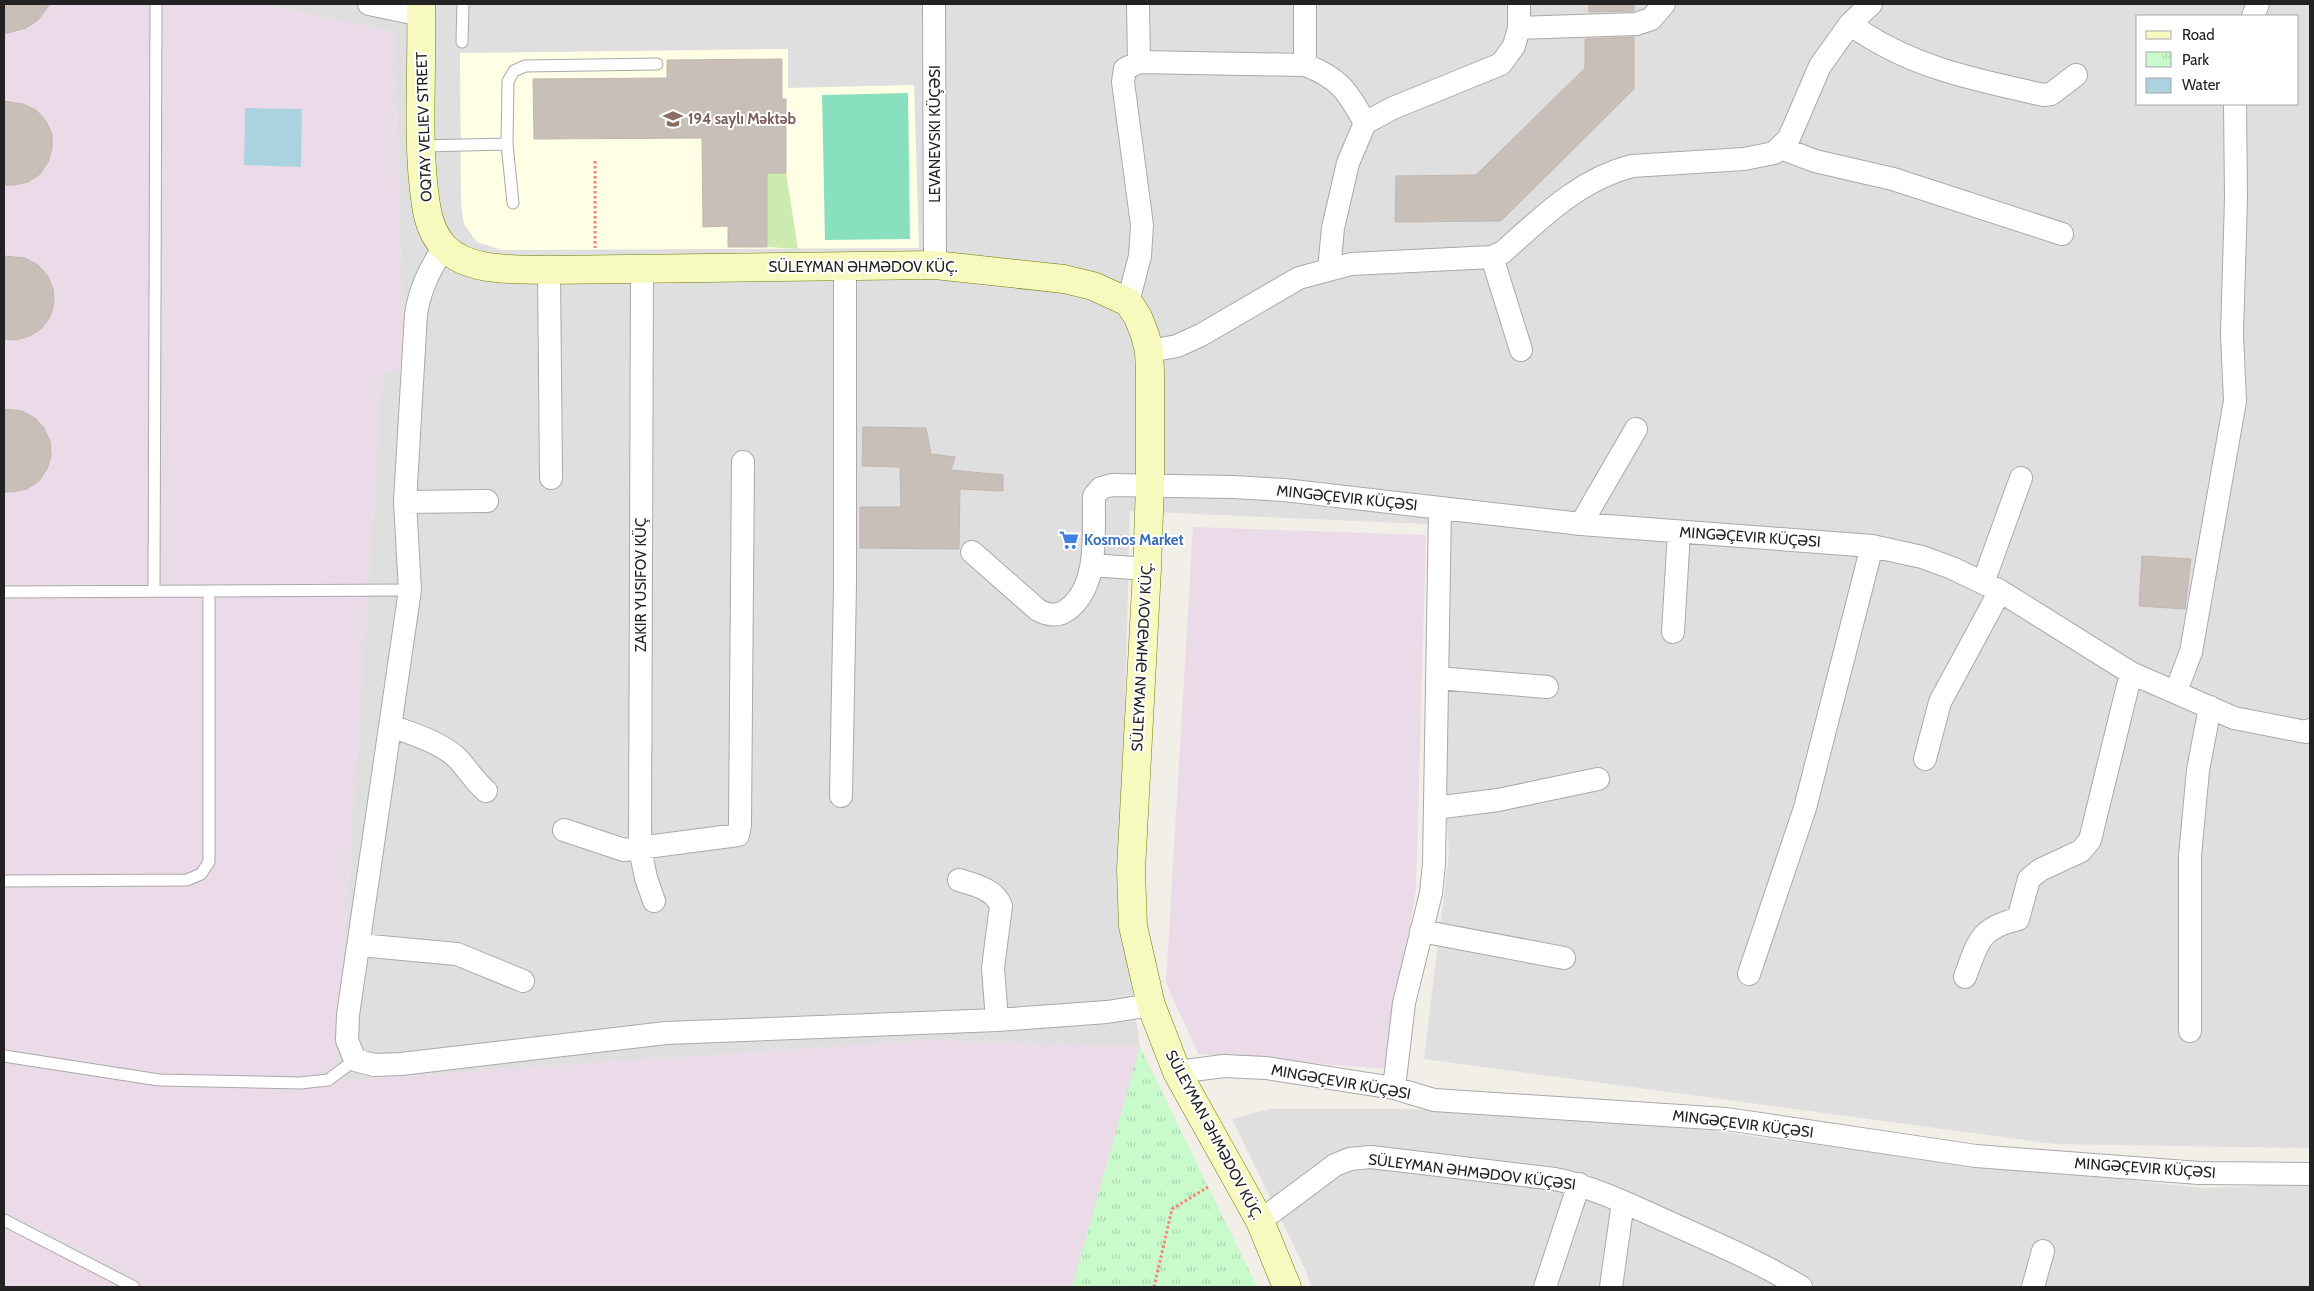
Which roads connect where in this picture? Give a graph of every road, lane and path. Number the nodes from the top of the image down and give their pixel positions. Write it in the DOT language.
graph roads {
  1 [pos="156,4"];
  2 [pos="369,4"];
  3 [pos="463,4"];
  4 [pos="934,4"];
  5 [pos="1138,4"];
  6 [pos="1305,4"];
  7 [pos="1519,4"];
  8 [pos="1664,4"];
  9 [pos="1871,4"];
  10 [pos="421,10"];
  11 [pos="1850,24"];
  12 [pos="1519,28"];
  13 [pos="462,42"];
  14 [pos="1139,62"];
  15 [pos="657,64"];
  16 [pos="1305,65"];
  17 [pos="2076,75"];
  18 [pos="2235,105"];
  19 [pos="1365,124"];
  20 [pos="507,144"];
  21 [pos="422,146"];
  22 [pos="1781,148"];
  23 [pos="595,161"];
  24 [pos="513,203"];
  25 [pos="2062,234"];
  26 [pos="444,247"];
  27 [pos="1492,257"];
  28 [pos="845,265"];
  29 [pos="936,265"];
  30 [pos="596,268"];
  31 [pos="642,268"];
  32 [pos="1329,269"];
  33 [pos="550,270"];
  34 [pos="1128,302"];
  35 [pos="1521,350"];
  36 [pos="1149,351"];
  37 [pos="1636,430"];
  38 [pos="743,462"];
  39 [pos="551,478"];
  40 [pos="2021,478"];
  41 [pos="1150,485"];
  42 [pos="487,500"];
  43 [pos="405,502"];
  44 [pos="1440,508"];
  45 [pos="1580,524"];
  46 [pos="1679,532"];
  47 [pos="1872,546"];
  48 [pos="972,552"];
  49 [pos="1092,565"];
  50 [pos="1147,569"];
  51 [pos="1991,587"];
  52 [pos="410,590"];
  53 [pos="154,591"];
  54 [pos="209,591"];
  55 [pos="4,592"];
  56 [pos="1672,632"];
  57 [pos="2131,673"];
  58 [pos="1437,678"];
  59 [pos="1547,687"];
  60 [pos="2176,691"];
  61 [pos="2210,707"];
  62 [pos="391,726"];
  63 [pos="2309,735"];
  64 [pos="1925,759"];
  65 [pos="1598,779"];
  66 [pos="486,791"];
  67 [pos="840,796"];
  68 [pos="1435,808"];
  69 [pos="564,830"];
  70 [pos="640,849"];
  71 [pos="960,880"];
  72 [pos="4,881"];
  73 [pos="654,901"];
  74 [pos="1421,931"];
  75 [pos="359,945"];
  76 [pos="1564,958"];
  77 [pos="1749,974"];
  78 [pos="1965,977"];
  79 [pos="523,981"];
  80 [pos="1150,1005"];
  81 [pos="998,1020"];
  82 [pos="2190,1031"];
  83 [pos="4,1056"];
  84 [pos="355,1060"];
  85 [pos="1177,1072"];
  86 [pos="1394,1088"];
  87 [pos="2310,1174"];
  88 [pos="1579,1184"];
  89 [pos="1208,1187"];
  90 [pos="1623,1202"];
  91 [pos="4,1220"];
  92 [pos="1260,1221"];
  93 [pos="2043,1251"];
  94 [pos="134,1287"];
  95 [pos="1154,1287"];
  96 [pos="1287,1287"];
  97 [pos="1545,1287"];
  98 [pos="1611,1287"];
  99 [pos="1801,1287"];
  100 [pos="2033,1287"];
  1 -- 53 [label="lane"];
  2 -- 10 [label="street"];
  3 -- 13 [label="lane"];
  4 -- 29 [label="street, LEVANEVSKI KÜÇƏSI"];
  5 -- 14 [label="street"];
  6 -- 16 [label="street"];
  7 -- 12 [label="street"];
  8 -- 12 [label="street"];
  9 -- 11 [label="street"];
  10 -- 21 [label="street, OQTAY VELIEV STREET"];
  11 -- 17 [label="street"];
  11 -- 22 [label="street"];
  12 -- 19 [label="street"];
  14 -- 16 [label="street"];
  14 -- 34 [label="street"];
  15 -- 20 [label="lane"];
  16 -- 19 [label="street"];
  18 -- 60 [label="street"];
  19 -- 32 [label="street"];
  20 -- 21 [label="lane"];
  20 -- 24 [label="lane"];
  21 -- 26 [label="street, OQTAY VELIEV STREET"];
  22 -- 25 [label="street"];
  22 -- 27 [label="street"];
  23 -- 30 [label="path"];
  26 -- 33 [label="street, SÜLEYMAN ƏHMƏDOV KÜÇ."];
  26 -- 43 [label="street"];
  27 -- 32 [label="street"];
  27 -- 35 [label="street"];
  28 -- 29 [label="street, SÜLEYMAN ƏHMƏDOV KÜÇ."];
  28 -- 31 [label="street, SÜLEYMAN ƏHMƏDOV KÜÇ."];
  28 -- 67 [label="street"];
  29 -- 34 [label="street, SÜLEYMAN ƏHMƏDOV KÜÇ."];
  30 -- 31 [label="street, SÜLEYMAN ƏHMƏDOV KÜÇ."];
  30 -- 33 [label="street, SÜLEYMAN ƏHMƏDOV KÜÇ."];
  31 -- 70 [label="street, ZAKIR YUSIFOV KÜÇ"];
  32 -- 36 [label="street"];
  33 -- 39 [label="street"];
  34 -- 36 [label="street, SÜLEYMAN ƏHMƏDOV KÜÇ."];
  36 -- 41 [label="street, SÜLEYMAN ƏHMƏDOV KÜÇ."];
  37 -- 45 [label="street"];
  38 -- 70 [label="street"];
  40 -- 51 [label="street"];
  41 -- 44 [label="street, MINGƏÇEVIR KÜÇƏSI"];
  41 -- 49 [label="street, MINGƏÇEVIR KÜÇƏSI"];
  41 -- 50 [label="street, SÜLEYMAN ƏHMƏDOV KÜÇ."];
  42 -- 43 [label="street"];
  43 -- 52 [label="street"];
  44 -- 45 [label="street, MINGƏÇEVIR KÜÇƏSI"];
  44 -- 58 [label="street"];
  45 -- 46 [label="street, MINGƏÇEVIR KÜÇƏSI"];
  46 -- 47 [label="street, MINGƏÇEVIR KÜÇƏSI"];
  46 -- 56 [label="street"];
  47 -- 51 [label="street, MINGƏÇEVIR KÜÇƏSI"];
  47 -- 77 [label="street"];
  48 -- 49 [label="street"];
  49 -- 50 [label="street"];
  50 -- 80 [label="street, SÜLEYMAN ƏHMƏDOV KÜÇ."];
  51 -- 57 [label="street, MINGƏÇEVIR KÜÇƏSI"];
  51 -- 64 [label="street"];
  52 -- 54 [label="lane"];
  52 -- 62 [label="street"];
  53 -- 54 [label="lane"];
  53 -- 55 [label="lane"];
  54 -- 72 [label="lane"];
  57 -- 60 [label="street, MINGƏÇEVIR KÜÇƏSI"];
  57 -- 78 [label="street"];
  58 -- 59 [label="street"];
  58 -- 68 [label="street"];
  60 -- 61 [label="street, MINGƏÇEVIR KÜÇƏSI"];
  61 -- 63 [label="street, MINGƏÇEVIR KÜÇƏSI"];
  61 -- 82 [label="street"];
  62 -- 66 [label="street"];
  62 -- 75 [label="street"];
  65 -- 68 [label="street"];
  68 -- 74 [label="street"];
  69 -- 70 [label="street"];
  70 -- 73 [label="street, ZAKIR YUSIFOV KÜÇ"];
  71 -- 81 [label="street"];
  74 -- 76 [label="street"];
  74 -- 86 [label="street"];
  75 -- 79 [label="street"];
  75 -- 84 [label="street"];
  80 -- 81 [label="street"];
  80 -- 85 [label="street, SÜLEYMAN ƏHMƏDOV KÜÇ."];
  81 -- 84 [label="street"];
  83 -- 84 [label="lane"];
  85 -- 86 [label="street, MINGƏÇEVIR KÜÇƏSI"];
  85 -- 92 [label="street, SÜLEYMAN ƏHMƏDOV KÜÇ."];
  86 -- 87 [label="street, MINGƏÇEVIR KÜÇƏSI"];
  88 -- 90 [label="street, SÜLEYMAN ƏHMƏDOV KÜÇƏSI"];
  88 -- 92 [label="street, SÜLEYMAN ƏHMƏDOV KÜÇƏSI"];
  88 -- 97 [label="street"];
  89 -- 95 [label="path"];
  90 -- 98 [label="street"];
  90 -- 99 [label="street, SÜLEYMAN ƏHMƏDOV KÜÇƏSI"];
  91 -- 94 [label="lane"];
  92 -- 96 [label="street, SÜLEYMAN ƏHMƏDOV KÜÇ."];
  93 -- 100 [label="street"];
}
